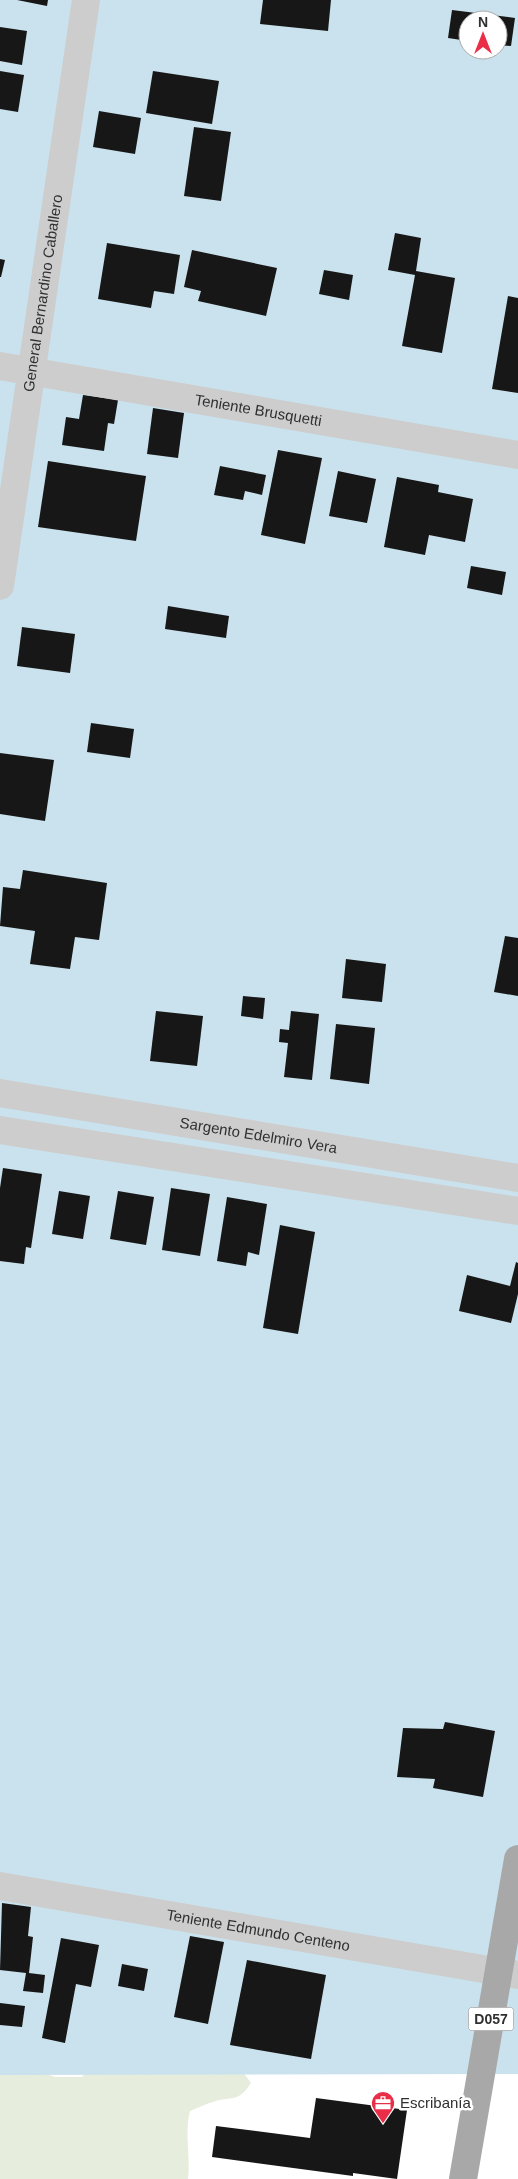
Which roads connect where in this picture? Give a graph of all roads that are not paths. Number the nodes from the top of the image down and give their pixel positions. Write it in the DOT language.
graph roads {
  1 [pos="86,0"];
  2 [pos="0,366"];
  3 [pos="32,371"];
  4 [pos="518,455"];
  5 [pos="0,586"];
  6 [pos="0,1093"];
  7 [pos="0,1130"];
  8 [pos="518,1178"];
  9 [pos="518,1210"];
  10 [pos="518,1859"];
  11 [pos="0,1886"];
  12 [pos="509,1973"];
  13 [pos="463,2179"];
  1 -- 3 [label="street, General Bernardino Caballero"];
  2 -- 3 [label="street, Teniente Brusquetti"];
  3 -- 4 [label="street, Teniente Brusquetti"];
  3 -- 5 [label="street, General Bernardino Caballero"];
  6 -- 8 [label="street, Sargento Edelmiro Vera"];
  7 -- 9 [label="street"];
  10 -- 12 [label="main road, D057"];
  11 -- 12 [label="street, Teniente Edmundo Centeno"];
  12 -- 13 [label="main road, D057"];
}
